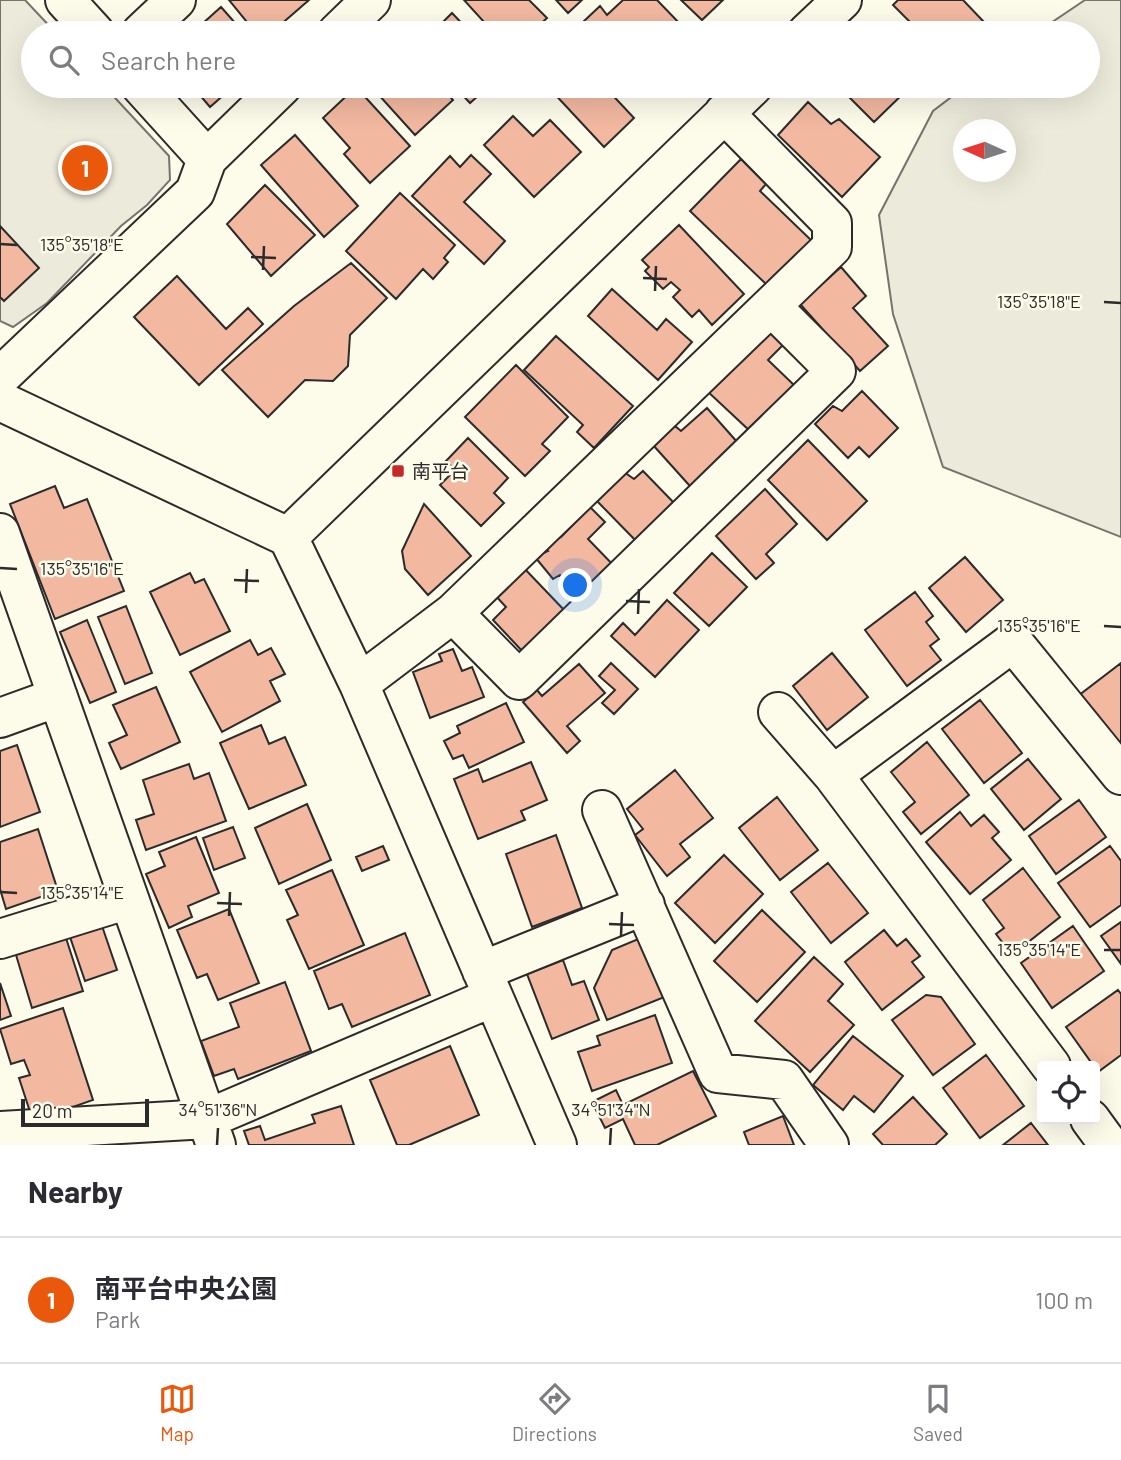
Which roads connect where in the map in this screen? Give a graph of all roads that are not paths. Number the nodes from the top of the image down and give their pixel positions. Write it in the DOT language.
graph roads {
  1 [pos="65,0"];
  2 [pos="176,0"];
  3 [pos="371,0"];
  4 [pos="842,0"];
  5 [pos="84,21"];
  6 [pos="154,21"];
  7 [pos="349,21"];
  8 [pos="820,21"];
  9 [pos="152,98"];
  10 [pos="270,98"];
  11 [pos="740,98"];
  12 [pos="724,113"];
  13 [pos="207,159"];
  14 [pos="772,307"];
  15 [pos="0,377"];
  16 [pos="0,401"];
  17 [pos="0,533"];
  18 [pos="288,537"];
  19 [pos="453,613"];
  20 [pos="359,684"];
  21 [pos="58,697"];
  22 [pos="778,712"];
  23 [pos="0,718"];
  24 [pos="833,775"];
  25 [pos="1121,775"];
  26 [pos="602,810"];
  27 [pos="129,899"];
  28 [pos="645,905"];
  29 [pos="0,939"];
  30 [pos="488,984"];
  31 [pos="1047,1061"];
  32 [pos="1094,1124"];
  33 [pos="0,1131"];
  34 [pos="211,1132"];
  35 [pos="557,1145"];
  36 [pos="829,1145"];
  37 [pos="1110,1145"];
  1 -- 5 [label="street"];
  2 -- 6 [label="street"];
  3 -- 7 [label="street"];
  4 -- 8 [label="street"];
  9 -- 13 [label="street"];
  10 -- 13 [label="street"];
  11 -- 12 [label="street"];
  12 -- 14 [label="street"];
  12 -- 18 [label="street"];
  13 -- 15 [label="street"];
  14 -- 19 [label="street"];
  14 -- 19 [label="street"];
  16 -- 18 [label="street"];
  17 -- 21 [label="street"];
  18 -- 20 [label="street"];
  19 -- 20 [label="street"];
  20 -- 30 [label="street"];
  21 -- 23 [label="street"];
  21 -- 27 [label="street"];
  22 -- 24 [label="street"];
  24 -- 25 [label="street"];
  24 -- 31 [label="street"];
  26 -- 28 [label="street"];
  27 -- 29 [label="street"];
  27 -- 34 [label="street"];
  28 -- 30 [label="street"];
  28 -- 36 [label="street"];
  30 -- 34 [label="street"];
  30 -- 35 [label="street"];
  32 -- 37 [label="street"];
  33 -- 34 [label="street"];
}
